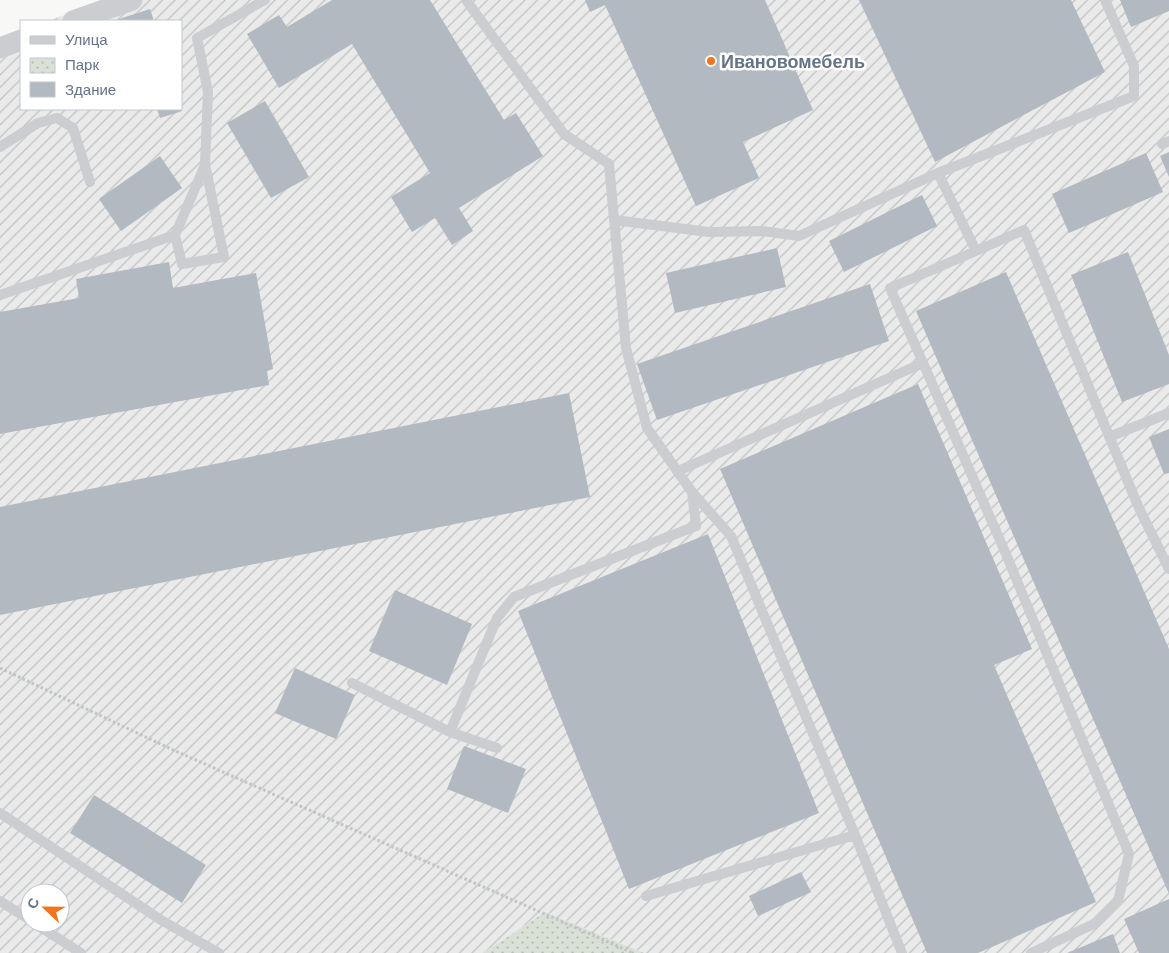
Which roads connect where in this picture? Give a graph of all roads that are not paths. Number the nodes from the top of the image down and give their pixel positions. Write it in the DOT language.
graph roads {
  1 [pos="132,0"];
  2 [pos="265,0"];
  3 [pos="466,0"];
  4 [pos="1105,0"];
  5 [pos="76,20"];
  6 [pos="20,40"];
  7 [pos="0,48"];
  8 [pos="0,147"];
  9 [pos="205,164"];
  10 [pos="938,173"];
  11 [pos="90,182"];
  12 [pos="614,220"];
  13 [pos="176,235"];
  14 [pos="976,251"];
  15 [pos="0,295"];
  16 [pos="922,363"];
  17 [pos="1169,413"];
  18 [pos="1110,437"];
  19 [pos="678,471"];
  20 [pos="692,492"];
  21 [pos="1169,569"];
  22 [pos="352,683"];
  23 [pos="450,732"];
  24 [pos="497,748"];
  25 [pos="0,813"];
  26 [pos="855,835"];
  27 [pos="646,896"];
  28 [pos="0,901"];
  29 [pos="20,914"];
  30 [pos="50,933"];
  31 [pos="81,953"];
  32 [pos="219,953"];
  33 [pos="902,953"];
  34 [pos="1032,953"];
  1 -- 5 [label="street"];
  2 -- 9 [label="lane"];
  3 -- 12 [label="lane"];
  4 -- 10 [label="lane"];
  6 -- 7 [label="street"];
  8 -- 11 [label="lane"];
  9 -- 13 [label="lane"];
  9 -- 13 [label="lane"];
  10 -- 12 [label="lane"];
  10 -- 14 [label="lane"];
  12 -- 19 [label="lane"];
  13 -- 15 [label="lane"];
  14 -- 16 [label="lane"];
  14 -- 18 [label="lane"];
  16 -- 19 [label="lane"];
  16 -- 34 [label="lane"];
  17 -- 18 [label="lane"];
  18 -- 21 [label="lane"];
  19 -- 20 [label="lane"];
  20 -- 23 [label="lane"];
  20 -- 26 [label="lane"];
  22 -- 23 [label="lane"];
  23 -- 24 [label="lane"];
  25 -- 32 [label="lane"];
  26 -- 27 [label="lane"];
  26 -- 33 [label="lane"];
  28 -- 29 [label="lane"];
  30 -- 31 [label="lane"];
}
